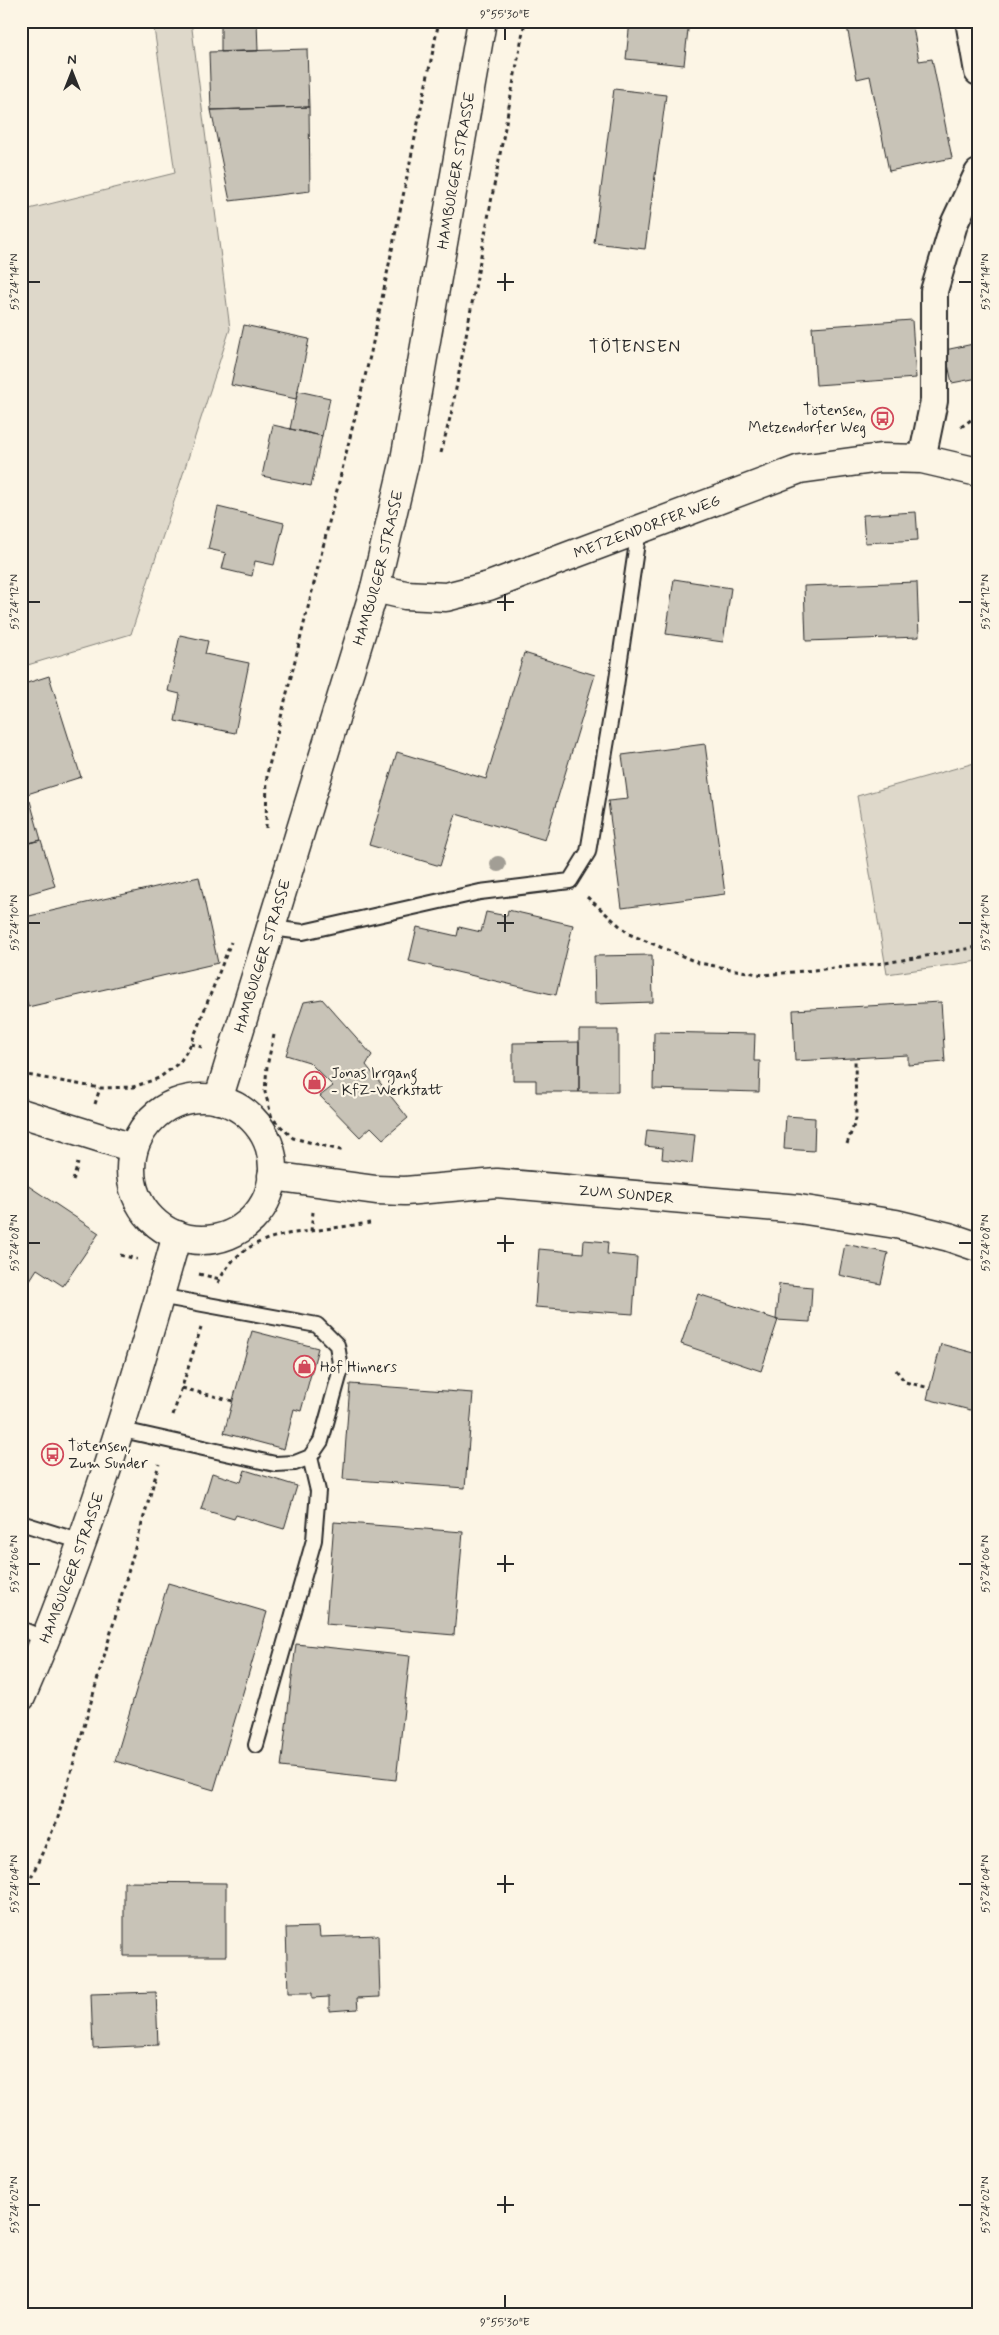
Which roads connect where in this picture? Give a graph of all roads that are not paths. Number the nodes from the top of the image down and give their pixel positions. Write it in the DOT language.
graph roads {
  1 [pos="482,21"];
  2 [pos="969,21"];
  3 [pos="978,72"];
  4 [pos="978,173"];
  5 [pos="922,460"];
  6 [pos="978,472"];
  7 [pos="638,529"];
  8 [pos="375,588"];
  9 [pos="271,928"];
  10 [pos="218,1100"];
  11 [pos="21,1113"];
  12 [pos="134,1148"];
  13 [pos="272,1176"];
  14 [pos="177,1235"];
  15 [pos="978,1247"];
  16 [pos="159,1296"];
  17 [pos="118,1429"];
  18 [pos="310,1457"];
  19 [pos="21,1522"];
  20 [pos="82,1542"];
  21 [pos="21,1629"];
  22 [pos="46,1639"];
  23 [pos="21,1697"];
  24 [pos="256,1745"];
  1 -- 8 [label="main road, HAMBURGER STRASSE"];
  2 -- 3 [label="street"];
  4 -- 5 [label="street"];
  5 -- 6 [label="main road, METZENDORFER WEG"];
  5 -- 7 [label="main road, METZENDORFER WEG"];
  7 -- 8 [label="main road, METZENDORFER WEG"];
  7 -- 9 [label="lane"];
  8 -- 9 [label="main road, HAMBURGER STRASSE"];
  9 -- 10 [label="main road, HAMBURGER STRASSE"];
  10 -- 12 [label="main road"];
  10 -- 13 [label="main road"];
  11 -- 12 [label="main road"];
  12 -- 14 [label="main road"];
  13 -- 14 [label="main road"];
  13 -- 15 [label="main road, ZUM SUNDER"];
  14 -- 16 [label="main road, HAMBURGER STRASSE"];
  16 -- 17 [label="main road, HAMBURGER STRASSE"];
  16 -- 18 [label="lane"];
  17 -- 18 [label="lane"];
  17 -- 20 [label="main road, HAMBURGER STRASSE"];
  18 -- 24 [label="lane"];
  19 -- 20 [label="lane"];
  20 -- 22 [label="main road, HAMBURGER STRASSE"];
  21 -- 22 [label="lane"];
  22 -- 23 [label="main road, HAMBURGER STRASSE"];
}
